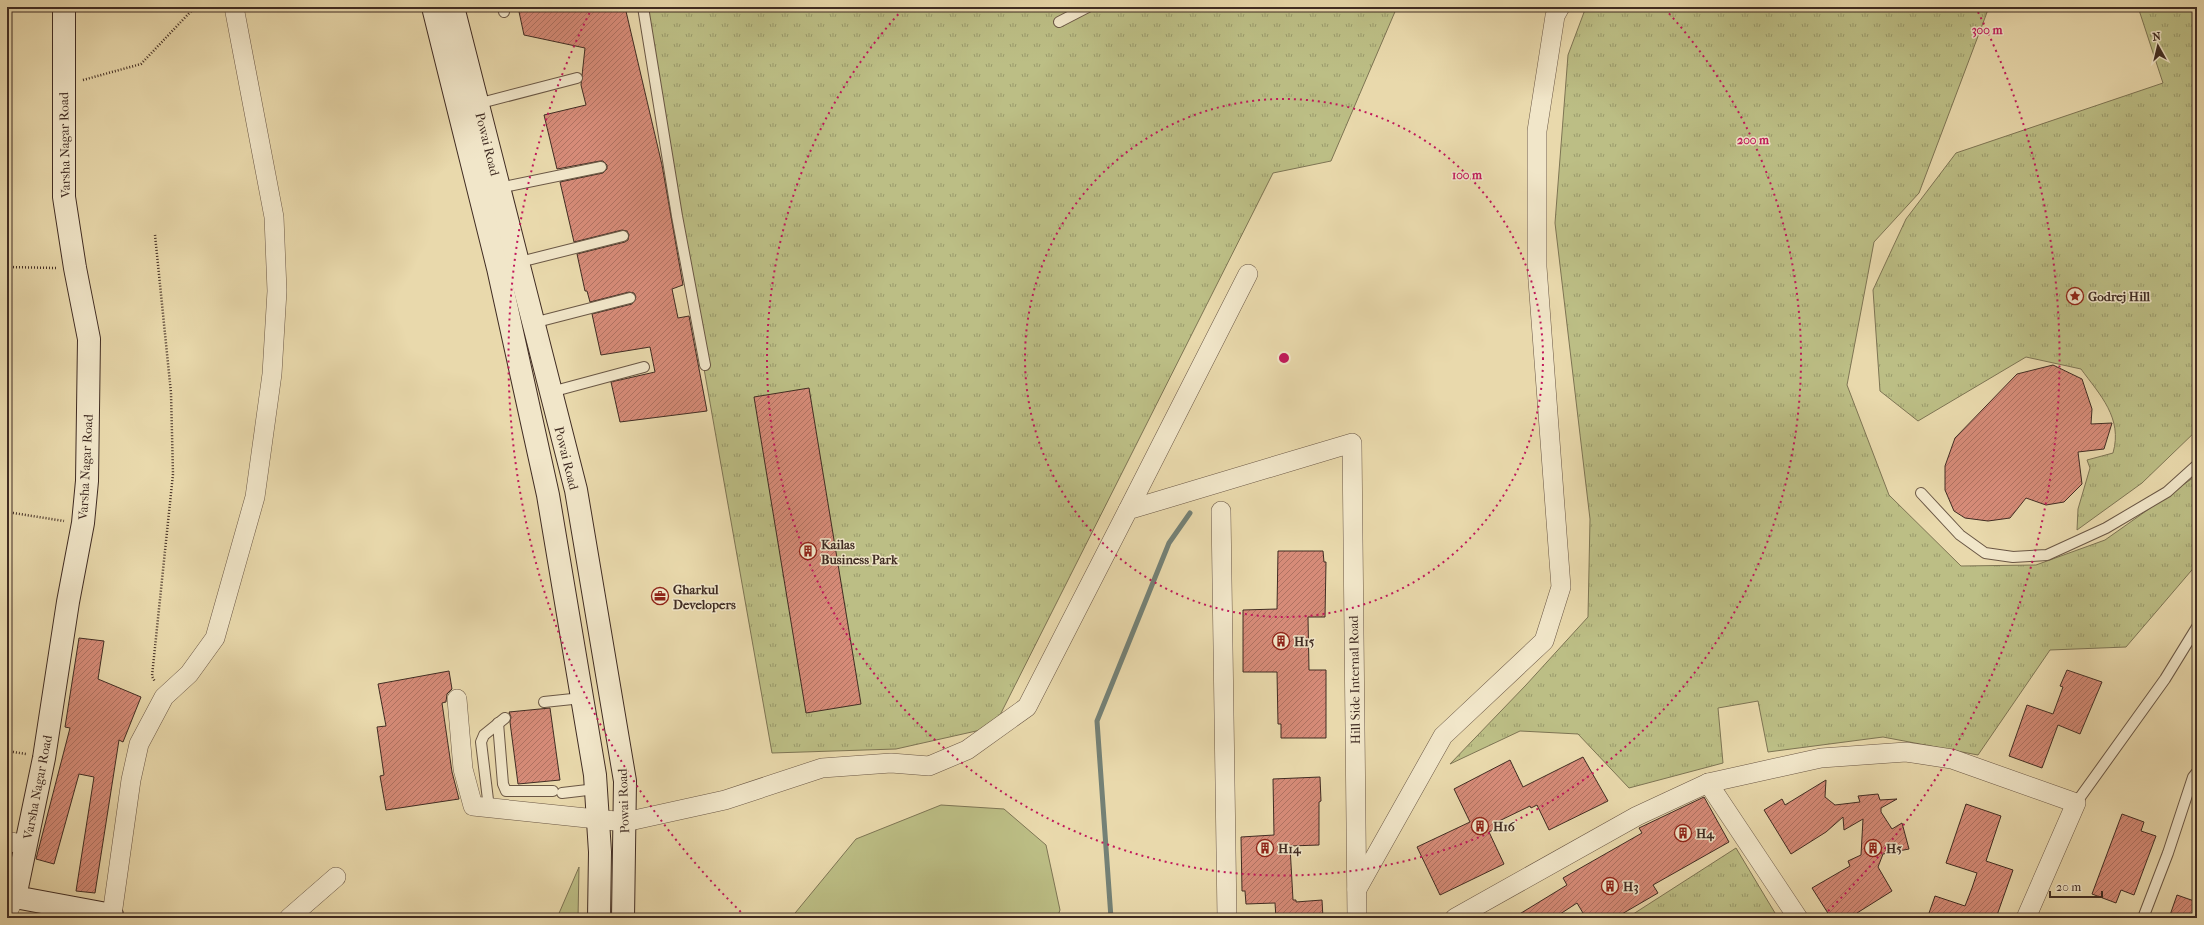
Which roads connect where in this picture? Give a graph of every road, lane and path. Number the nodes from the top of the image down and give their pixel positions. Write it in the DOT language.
graph roads {
  1 [pos="64,7"];
  2 [pos="195,7"];
  3 [pos="234,7"];
  4 [pos="433,7"];
  5 [pos="453,7"];
  6 [pos="643,7"];
  7 [pos="1088,7"];
  8 [pos="1560,7"];
  9 [pos="1059,22"];
  10 [pos="577,78"];
  11 [pos="63,85"];
  12 [pos="478,104"];
  13 [pos="601,167"];
  14 [pos="499,188"];
  15 [pos="155,235"];
  16 [pos="623,236"];
  17 [pos="508,265"];
  18 [pos="7,267"];
  19 [pos="74,268"];
  20 [pos="1248,274"];
  21 [pos="630,298"];
  22 [pos="533,323"];
  23 [pos="705,365"];
  24 [pos="644,367"];
  25 [pos="551,392"];
  26 [pos="2197,465"];
  27 [pos="1921,493"];
  28 [pos="1128,510"];
  29 [pos="1221,511"];
  30 [pos="7,512"];
  31 [pos="83,524"];
  32 [pos="2197,627"];
  33 [pos="164,697"];
  34 [pos="582,698"];
  35 [pos="457,699"];
  36 [pos="544,702"];
  37 [pos="2197,772"];
  38 [pos="1708,783"];
  39 [pos="596,789"];
  40 [pos="2076,803"];
  41 [pos="489,808"];
  42 [pos="598,820"];
  43 [pos="624,822"];
  44 [pos="16,843"];
  45 [pos="336,878"];
  46 [pos="1356,891"];
  47 [pos="11,905"];
  48 [pos="112,916"];
  49 [pos="289,918"];
  50 [pos="599,918"];
  51 [pos="623,918"];
  52 [pos="1227,918"];
  53 [pos="1357,918"];
  54 [pos="1455,918"];
  55 [pos="1798,918"];
  56 [pos="2026,918"];
  57 [pos="2143,918"];
  1 -- 11 [label="main road, Varsha Nagar Road"];
  2 -- 11 [label="path"];
  3 -- 33 [label="street"];
  4 -- 17 [label="main road, Powai Road"];
  5 -- 12 [label="main road, Powai Road"];
  6 -- 23 [label="lane"];
  7 -- 9 [label="lane"];
  8 -- 46 [label="street"];
  10 -- 12 [label="lane"];
  11 -- 19 [label="main road, Varsha Nagar Road"];
  12 -- 14 [label="main road, Powai Road"];
  13 -- 14 [label="lane"];
  14 -- 17 [label="main road, Powai Road"];
  15 -- 33 [label="path"];
  16 -- 17 [label="lane"];
  17 -- 22 [label="main road, Powai Road"];
  17 -- 34 [label="main road, Powai Road"];
  18 -- 19 [label="path"];
  19 -- 31 [label="main road, Varsha Nagar Road"];
  20 -- 28 [label="street"];
  21 -- 22 [label="lane"];
  22 -- 25 [label="main road, Powai Road"];
  24 -- 25 [label="lane"];
  25 -- 43 [label="main road, Powai Road"];
  26 -- 27 [label="lane"];
  28 -- 43 [label="street"];
  28 -- 46 [label="street, Hill Side Internal Road"];
  29 -- 52 [label="street"];
  30 -- 31 [label="path"];
  31 -- 44 [label="main road, Varsha Nagar Road"];
  32 -- 40 [label="lane"];
  33 -- 48 [label="street"];
  34 -- 36 [label="lane"];
  34 -- 39 [label="main road, Powai Road"];
  35 -- 41 [label="street"];
  37 -- 57 [label="lane"];
  38 -- 40 [label="street"];
  38 -- 54 [label="street"];
  38 -- 55 [label="street"];
  39 -- 41 [label="lane"];
  39 -- 42 [label="main road, Powai Road"];
  40 -- 56 [label="street"];
  41 -- 42 [label="street"];
  42 -- 43 [label="street"];
  42 -- 50 [label="main road, Powai Road"];
  43 -- 51 [label="main road, Powai Road"];
  44 -- 47 [label="main road, Varsha Nagar Road"];
  45 -- 49 [label="street"];
  46 -- 53 [label="street, Hill Side Internal Road"];
  47 -- 48 [label="main road, Varsha Nagar Road"];
}
